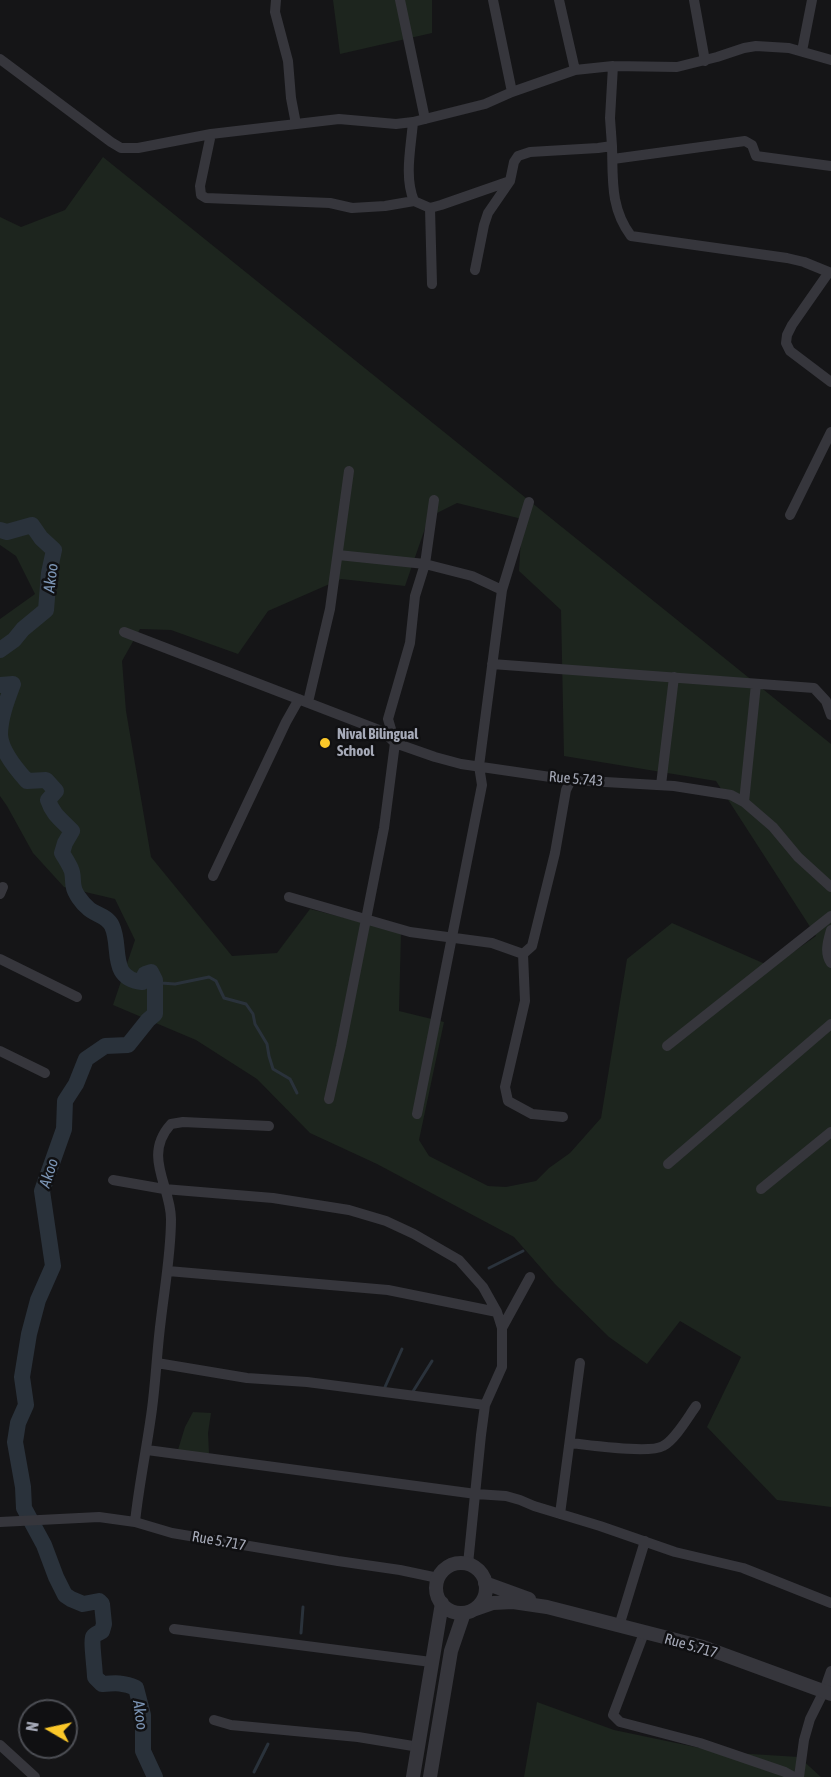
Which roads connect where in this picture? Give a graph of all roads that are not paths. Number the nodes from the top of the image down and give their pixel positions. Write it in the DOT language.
graph roads {
  1 [pos="276,0"];
  2 [pos="400,0"];
  3 [pos="493,0"];
  4 [pos="559,0"];
  5 [pos="694,0"];
  6 [pos="812,0"];
  7 [pos="802,51"];
  8 [pos="0,59"];
  9 [pos="831,60"];
  10 [pos="705,61"];
  11 [pos="612,66"];
  12 [pos="575,70"];
  13 [pos="512,92"];
  14 [pos="425,119"];
  15 [pos="413,122"];
  16 [pos="296,124"];
  17 [pos="211,134"];
  18 [pos="612,146"];
  19 [pos="613,159"];
  20 [pos="831,166"];
  21 [pos="510,181"];
  22 [pos="414,201"];
  23 [pos="430,208"];
  24 [pos="475,270"];
  25 [pos="830,273"];
  26 [pos="432,284"];
  27 [pos="831,382"];
  28 [pos="831,432"];
  29 [pos="349,471"];
  30 [pos="434,500"];
  31 [pos="529,502"];
  32 [pos="790,515"];
  33 [pos="338,555"];
  34 [pos="425,564"];
  35 [pos="502,590"];
  36 [pos="124,632"];
  37 [pos="492,664"];
  38 [pos="674,677"];
  39 [pos="756,684"];
  40 [pos="303,700"];
  41 [pos="831,715"];
  42 [pos="395,743"];
  43 [pos="479,766"];
  44 [pos="571,780"];
  45 [pos="662,785"];
  46 [pos="744,802"];
  47 [pos="213,876"];
  48 [pos="831,887"];
  49 [pos="289,897"];
  50 [pos="831,916"];
  51 [pos="366,919"];
  52 [pos="831,930"];
  53 [pos="453,937"];
  54 [pos="524,954"];
  55 [pos="0,959"];
  56 [pos="831,963"];
  57 [pos="77,997"];
  58 [pos="831,1024"];
  59 [pos="667,1046"];
  60 [pos="0,1051"];
  61 [pos="45,1073"];
  62 [pos="329,1099"];
  63 [pos="417,1114"];
  64 [pos="563,1117"];
  65 [pos="269,1126"];
  66 [pos="831,1132"];
  67 [pos="668,1164"];
  68 [pos="113,1180"];
  69 [pos="165,1189"];
  70 [pos="761,1189"];
  71 [pos="168,1270"];
  72 [pos="530,1277"];
  73 [pos="496,1312"];
  74 [pos="502,1328"];
  75 [pos="157,1363"];
  76 [pos="580,1363"];
  77 [pos="485,1405"];
  78 [pos="696,1406"];
  79 [pos="570,1443"];
  80 [pos="147,1450"];
  81 [pos="476,1494"];
  82 [pos="560,1514"];
  83 [pos="0,1522"];
  84 [pos="135,1522"];
  85 [pos="645,1541"];
  86 [pos="468,1564"];
  87 [pos="438,1578"];
  88 [pos="485,1583"];
  89 [pos="442,1603"];
  90 [pos="831,1603"];
  91 [pos="547,1607"];
  92 [pos="468,1611"];
  93 [pos="619,1626"];
  94 [pos="174,1629"];
  95 [pos="644,1633"];
  96 [pos="431,1662"];
  97 [pos="831,1671"];
  98 [pos="828,1693"];
  99 [pos="214,1720"];
  100 [pos="0,1745"];
  101 [pos="418,1747"];
  102 [pos="35,1777"];
  103 [pos="413,1777"];
  104 [pos="430,1777"];
  105 [pos="794,1777"];
  106 [pos="799,1777"];
  1 -- 16 [label="street"];
  2 -- 14 [label="street"];
  3 -- 13 [label="street"];
  4 -- 12 [label="street"];
  5 -- 10 [label="street"];
  6 -- 7 [label="street"];
  7 -- 9 [label="street"];
  7 -- 10 [label="street"];
  8 -- 17 [label="street"];
  10 -- 11 [label="street"];
  11 -- 12 [label="street"];
  11 -- 18 [label="street"];
  12 -- 13 [label="street"];
  13 -- 14 [label="street"];
  14 -- 15 [label="street"];
  15 -- 16 [label="street"];
  15 -- 22 [label="street"];
  16 -- 17 [label="street"];
  17 -- 22 [label="street"];
  18 -- 19 [label="street"];
  18 -- 21 [label="street"];
  19 -- 20 [label="street"];
  19 -- 25 [label="street"];
  21 -- 23 [label="street"];
  21 -- 24 [label="street"];
  22 -- 23 [label="street"];
  23 -- 26 [label="street"];
  25 -- 27 [label="street"];
  28 -- 32 [label="street"];
  29 -- 33 [label="street"];
  30 -- 34 [label="street"];
  31 -- 35 [label="street"];
  33 -- 34 [label="street"];
  33 -- 40 [label="street"];
  34 -- 35 [label="street"];
  34 -- 42 [label="street"];
  35 -- 37 [label="street"];
  36 -- 40 [label="street, Rue 5.743"];
  37 -- 38 [label="street"];
  37 -- 43 [label="street"];
  38 -- 39 [label="street"];
  38 -- 45 [label="street"];
  39 -- 41 [label="street"];
  39 -- 46 [label="street"];
  40 -- 42 [label="street, Rue 5.743"];
  40 -- 47 [label="street"];
  42 -- 43 [label="street, Rue 5.743"];
  42 -- 51 [label="street"];
  43 -- 44 [label="street, Rue 5.743"];
  43 -- 53 [label="street"];
  44 -- 45 [label="street, Rue 5.743"];
  44 -- 54 [label="street"];
  45 -- 46 [label="street, Rue 5.743"];
  46 -- 48 [label="street, Rue 5.743"];
  49 -- 51 [label="street"];
  50 -- 59 [label="street"];
  51 -- 53 [label="street"];
  51 -- 62 [label="street"];
  52 -- 56 [label="street"];
  53 -- 54 [label="street"];
  53 -- 63 [label="street"];
  54 -- 64 [label="street"];
  55 -- 57 [label="street"];
  58 -- 67 [label="street"];
  60 -- 61 [label="street"];
  65 -- 69 [label="street"];
  66 -- 70 [label="street"];
  68 -- 69 [label="street"];
  69 -- 71 [label="street"];
  69 -- 73 [label="street"];
  71 -- 73 [label="street"];
  71 -- 75 [label="street"];
  72 -- 74 [label="street"];
  73 -- 74 [label="street"];
  74 -- 77 [label="street"];
  75 -- 77 [label="street"];
  75 -- 80 [label="street"];
  76 -- 79 [label="street"];
  77 -- 81 [label="street"];
  78 -- 79 [label="street"];
  79 -- 82 [label="street"];
  80 -- 81 [label="street"];
  80 -- 84 [label="street"];
  81 -- 82 [label="street"];
  81 -- 86 [label="street"];
  82 -- 85 [label="street"];
  83 -- 84 [label="street, Rue 5.717"];
  84 -- 87 [label="street, Rue 5.717"];
  85 -- 90 [label="street"];
  85 -- 93 [label="street"];
  86 -- 87 [label="street"];
  86 -- 88 [label="street"];
  87 -- 89 [label="street"];
  88 -- 91 [label="street, Rue 5.717"];
  88 -- 92 [label="street"];
  89 -- 92 [label="street"];
  89 -- 96 [label="street"];
  91 -- 92 [label="street, Rue 5.717"];
  91 -- 93 [label="street, Rue 5.717"];
  92 -- 104 [label="street"];
  93 -- 95 [label="street, Rue 5.717"];
  94 -- 96 [label="street"];
  95 -- 98 [label="street, Rue 5.717"];
  95 -- 105 [label="street"];
  96 -- 101 [label="street"];
  97 -- 98 [label="street"];
  98 -- 106 [label="street"];
  99 -- 101 [label="street"];
  100 -- 102 [label="street"];
  101 -- 103 [label="street"];
}
